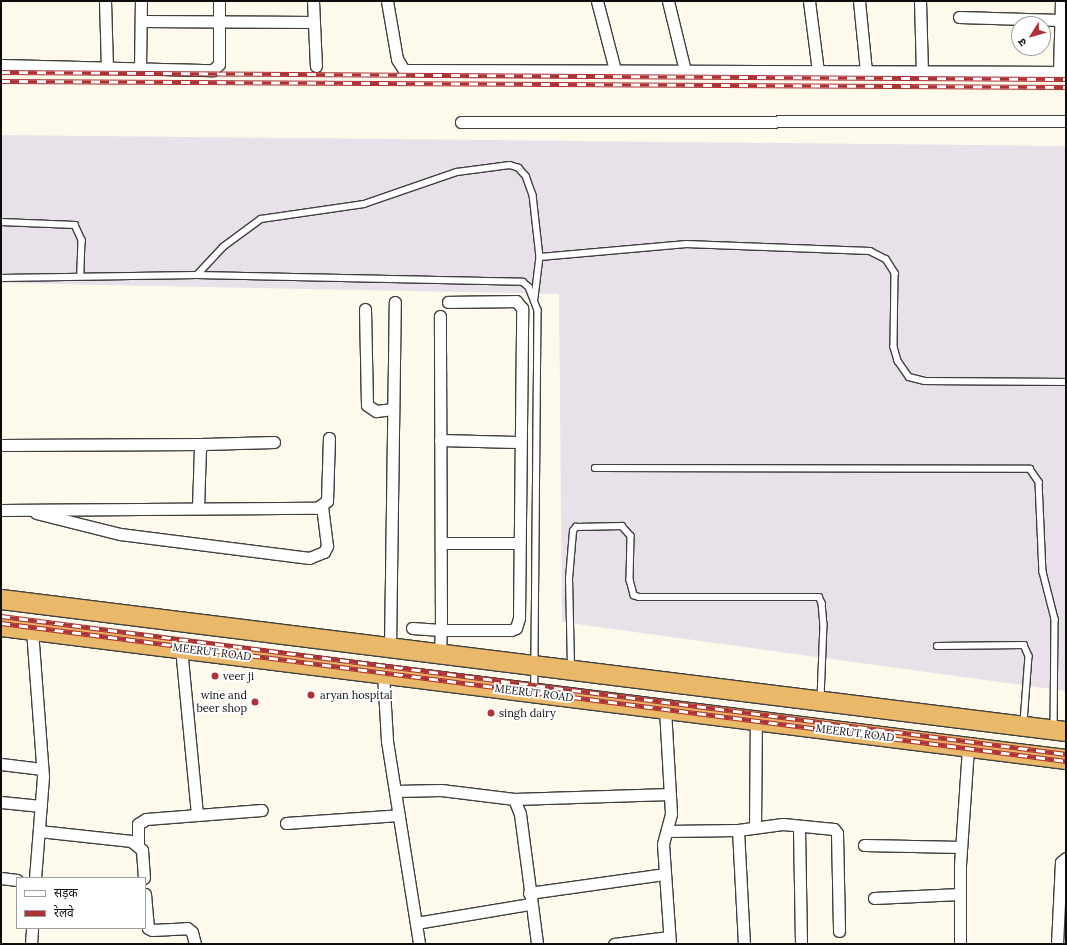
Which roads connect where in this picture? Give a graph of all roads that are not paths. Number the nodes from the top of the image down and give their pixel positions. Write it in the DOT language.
graph roads {
  1 [pos="105,1"];
  2 [pos="141,1"];
  3 [pos="219,1"];
  4 [pos="313,1"];
  5 [pos="387,1"];
  6 [pos="597,1"];
  7 [pos="668,1"];
  8 [pos="809,1"];
  9 [pos="859,1"];
  10 [pos="920,1"];
  11 [pos="1061,1"];
  12 [pos="959,17"];
  13 [pos="219,19"];
  14 [pos="1060,20"];
  15 [pos="141,22"];
  16 [pos="314,22"];
  17 [pos="1,65"];
  18 [pos="316,66"];
  19 [pos="107,68"];
  20 [pos="140,69"];
  21 [pos="615,70"];
  22 [pos="685,70"];
  23 [pos="818,70"];
  24 [pos="866,71"];
  25 [pos="1062,72"];
  26 [pos="922,73"];
  27 [pos="1066,121"];
  28 [pos="460,122"];
  29 [pos="1,222"];
  30 [pos="540,257"];
  31 [pos="197,275"];
  32 [pos="81,276"];
  33 [pos="1,278"];
  34 [pos="535,299"];
  35 [pos="395,302"];
  36 [pos="448,302"];
  37 [pos="365,309"];
  38 [pos="440,316"];
  39 [pos="1066,382"];
  40 [pos="393,410"];
  41 [pos="329,438"];
  42 [pos="440,440"];
  43 [pos="274,442"];
  44 [pos="519,442"];
  45 [pos="204,444"];
  46 [pos="1,445"];
  47 [pos="595,468"];
  48 [pos="322,506"];
  49 [pos="198,508"];
  50 [pos="1,510"];
  51 [pos="25,510"];
  52 [pos="441,543"];
  53 [pos="518,543"];
  54 [pos="1,599"];
  55 [pos="1,626"];
  56 [pos="412,628"];
  57 [pos="32,630"];
  58 [pos="441,630"];
  59 [pos="937,646"];
  60 [pos="181,648"];
  61 [pos="390,648"];
  62 [pos="440,653"];
  63 [pos="537,663"];
  64 [pos="571,668"];
  65 [pos="383,673"];
  66 [pos="535,693"];
  67 [pos="821,700"];
  68 [pos="665,709"];
  69 [pos="756,721"];
  70 [pos="1024,726"];
  71 [pos="1060,730"];
  72 [pos="968,748"];
  73 [pos="1066,759"];
  74 [pos="1,764"];
  75 [pos="42,769"];
  76 [pos="395,791"];
  77 [pos="670,794"];
  78 [pos="514,800"];
  79 [pos="1,802"];
  80 [pos="41,806"];
  81 [pos="262,810"];
  82 [pos="197,814"];
  83 [pos="399,815"];
  84 [pos="286,823"];
  85 [pos="755,827"];
  86 [pos="799,828"];
  87 [pos="738,830"];
  88 [pos="39,831"];
  89 [pos="668,831"];
  90 [pos="138,844"];
  91 [pos="864,846"];
  92 [pos="961,847"];
  93 [pos="1066,858"];
  94 [pos="664,874"];
  95 [pos="35,877"];
  96 [pos="144,877"];
  97 [pos="1,878"];
  98 [pos="16,880"];
  99 [pos="529,893"];
  100 [pos="960,894"];
  101 [pos="874,898"];
  102 [pos="530,904"];
  103 [pos="146,905"];
  104 [pos="416,923"];
  105 [pos="32,929"];
  106 [pos="839,931"];
  107 [pos="1060,939"];
  108 [pos="669,941"];
  109 [pos="30,944"];
  110 [pos="194,944"];
  111 [pos="419,944"];
  112 [pos="537,944"];
  113 [pos="614,944"];
  114 [pos="744,944"];
  115 [pos="801,944"];
  116 [pos="960,944"];
  1 -- 19 [label="street"];
  2 -- 15 [label="street"];
  3 -- 13 [label="street"];
  4 -- 16 [label="street"];
  5 -- 21 [label="street"];
  6 -- 21 [label="street"];
  7 -- 22 [label="street"];
  8 -- 23 [label="street"];
  9 -- 24 [label="street"];
  10 -- 26 [label="street"];
  11 -- 14 [label="street"];
  12 -- 14 [label="street"];
  13 -- 15 [label="street"];
  13 -- 16 [label="street"];
  13 -- 20 [label="street"];
  14 -- 25 [label="street"];
  15 -- 20 [label="street"];
  16 -- 18 [label="street"];
  17 -- 19 [label="street"];
  19 -- 20 [label="street"];
  21 -- 22 [label="street"];
  22 -- 23 [label="street"];
  23 -- 24 [label="street"];
  24 -- 26 [label="street"];
  25 -- 26 [label="street"];
  27 -- 28 [label="street"];
  29 -- 32 [label="lane"];
  30 -- 31 [label="lane"];
  30 -- 34 [label="lane"];
  30 -- 39 [label="lane"];
  31 -- 32 [label="lane"];
  31 -- 34 [label="lane"];
  32 -- 33 [label="lane"];
  34 -- 63 [label="lane"];
  35 -- 40 [label="street"];
  36 -- 44 [label="street"];
  37 -- 40 [label="street"];
  38 -- 42 [label="street"];
  40 -- 61 [label="street"];
  41 -- 48 [label="street"];
  42 -- 44 [label="street"];
  42 -- 52 [label="street"];
  43 -- 45 [label="street"];
  44 -- 53 [label="street"];
  45 -- 46 [label="street"];
  45 -- 49 [label="street"];
  47 -- 71 [label="lane"];
  48 -- 49 [label="street"];
  48 -- 51 [label="street"];
  49 -- 51 [label="street"];
  50 -- 51 [label="street"];
  52 -- 53 [label="street"];
  52 -- 58 [label="street"];
  53 -- 58 [label="street"];
  54 -- 61 [label="highway"];
  55 -- 57 [label="highway, MEERUT ROAD"];
  56 -- 58 [label="street"];
  57 -- 60 [label="highway, MEERUT ROAD"];
  57 -- 75 [label="street"];
  58 -- 62 [label="street"];
  59 -- 70 [label="lane"];
  60 -- 65 [label="highway, MEERUT ROAD"];
  60 -- 82 [label="street"];
  61 -- 62 [label="highway"];
  62 -- 63 [label="highway"];
  63 -- 64 [label="highway"];
  63 -- 66 [label="lane"];
  64 -- 67 [label="highway"];
  64 -- 67 [label="lane"];
  65 -- 66 [label="highway, MEERUT ROAD"];
  65 -- 76 [label="street"];
  66 -- 68 [label="highway, MEERUT ROAD"];
  67 -- 70 [label="highway"];
  68 -- 69 [label="highway, MEERUT ROAD"];
  68 -- 77 [label="street"];
  69 -- 72 [label="highway, MEERUT ROAD"];
  69 -- 85 [label="street"];
  70 -- 71 [label="highway"];
  72 -- 73 [label="highway, MEERUT ROAD"];
  72 -- 92 [label="street"];
  74 -- 75 [label="street"];
  75 -- 80 [label="street"];
  76 -- 78 [label="street"];
  76 -- 83 [label="street"];
  77 -- 78 [label="street"];
  77 -- 89 [label="street"];
  78 -- 99 [label="street"];
  79 -- 80 [label="street"];
  80 -- 88 [label="street"];
  81 -- 82 [label="street"];
  82 -- 90 [label="street"];
  83 -- 84 [label="street"];
  83 -- 104 [label="street"];
  85 -- 86 [label="street"];
  85 -- 87 [label="street"];
  86 -- 106 [label="street"];
  86 -- 115 [label="street"];
  87 -- 89 [label="street"];
  87 -- 114 [label="street"];
  88 -- 90 [label="street"];
  88 -- 95 [label="street"];
  89 -- 94 [label="street"];
  90 -- 96 [label="street"];
  91 -- 92 [label="street"];
  92 -- 100 [label="street"];
  93 -- 107 [label="street"];
  94 -- 99 [label="street"];
  94 -- 108 [label="street"];
  97 -- 98 [label="street"];
  99 -- 102 [label="street"];
  100 -- 101 [label="street"];
  100 -- 116 [label="street"];
  102 -- 104 [label="street"];
  102 -- 112 [label="street"];
  103 -- 110 [label="street"];
  104 -- 111 [label="street"];
  105 -- 109 [label="street"];
  108 -- 113 [label="street"];
}
